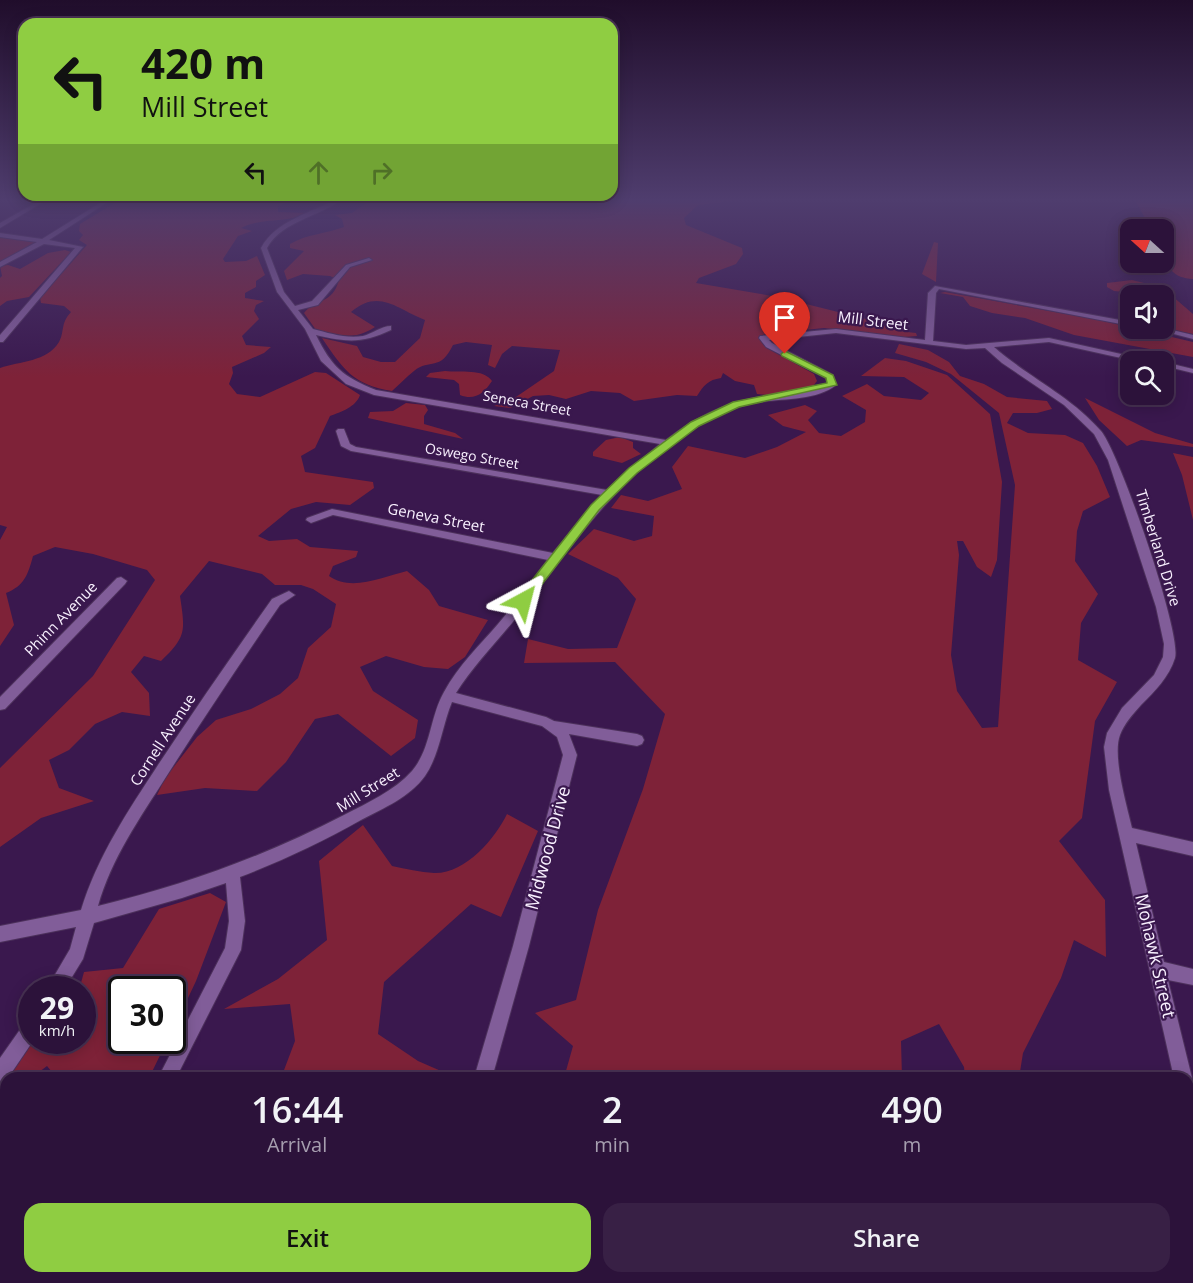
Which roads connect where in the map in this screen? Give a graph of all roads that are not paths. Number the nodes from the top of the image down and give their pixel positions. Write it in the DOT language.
graph roads {
  1 [pos="71,258"];
  2 [pos="266,258"];
  3 [pos="369,260"];
  4 [pos="293,309"];
  5 [pos="1120,322"];
  6 [pos="388,328"];
  7 [pos="310,332"];
  8 [pos="1174,333"];
  9 [pos="1193,337"];
  10 [pos="0,340"];
  11 [pos="929,343"];
  12 [pos="988,346"];
  13 [pos="1120,355"];
  14 [pos="1174,366"];
  15 [pos="1193,371"];
  16 [pos="341,431"];
  17 [pos="669,442"];
  18 [pos="609,493"];
  19 [pos="311,520"];
  20 [pos="557,558"];
  21 [pos="122,580"];
  22 [pos="289,595"];
  23 [pos="448,696"];
  24 [pos="0,705"];
  25 [pos="555,726"];
  26 [pos="637,740"];
  27 [pos="1127,834"];
  28 [pos="1193,849"];
  29 [pos="232,873"];
  30 [pos="88,917"];
  31 [pos="0,934"];
  32 [pos="1159,969"];
  33 [pos="63,976"];
  34 [pos="1193,977"];
  35 [pos="18,1048"];
  36 [pos="1,1072"];
  37 [pos="170,1072"];
  38 [pos="485,1072"];
  39 [pos="1182,1072"];
  1 -- 10 [label="street"];
  2 -- 4 [label="street, Seneca Street"];
  3 -- 4 [label="street"];
  4 -- 7 [label="street, Seneca Street"];
  5 -- 11 [label="street"];
  6 -- 7 [label="street"];
  7 -- 17 [label="street, Seneca Street"];
  8 -- 9 [label="street"];
  11 -- 12 [label="street"];
  11 -- 17 [label="street, Mill Street"];
  12 -- 13 [label="street"];
  12 -- 27 [label="street, Timberland Drive"];
  14 -- 15 [label="street"];
  16 -- 18 [label="street, Oswego Street"];
  17 -- 18 [label="street, Mill Street"];
  18 -- 20 [label="street, Mill Street"];
  19 -- 20 [label="street, Geneva Street"];
  20 -- 23 [label="street, Mill Street"];
  21 -- 24 [label="street, Phinn Avenue"];
  22 -- 30 [label="street, Cornell Avenue"];
  23 -- 25 [label="street"];
  23 -- 29 [label="street, Mill Street"];
  25 -- 26 [label="street"];
  25 -- 38 [label="street, Midwood Drive"];
  27 -- 28 [label="street"];
  27 -- 32 [label="street, Mohawk Street"];
  29 -- 30 [label="street, Mill Street"];
  29 -- 37 [label="street"];
  30 -- 31 [label="street, Mill Street"];
  30 -- 33 [label="street, Cornell Avenue"];
  32 -- 34 [label="street"];
  32 -- 39 [label="street, Mohawk Street"];
  35 -- 36 [label="street"];
}
